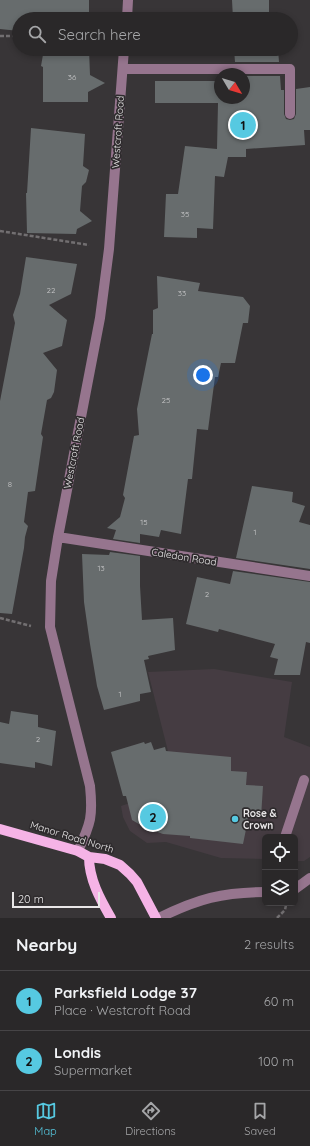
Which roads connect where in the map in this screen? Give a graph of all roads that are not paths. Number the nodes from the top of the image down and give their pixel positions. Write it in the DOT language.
graph roads {
  1 [pos="128,0"];
  2 [pos="127,12"];
  3 [pos="124,56"];
  4 [pos="123,69"];
  5 [pos="290,114"];
  6 [pos="58,538"];
  7 [pos="310,576"];
  8 [pos="304,780"];
  9 [pos="0,829"];
  10 [pos="286,834"];
  11 [pos="78,850"];
  12 [pos="89,857"];
  13 [pos="310,878"];
  14 [pos="298,887"];
  15 [pos="262,891"];
  16 [pos="111,918"];
  17 [pos="156,918"];
  18 [pos="159,918"];
  1 -- 2 [label="street"];
  3 -- 4 [label="street, Westcroft Road"];
  4 -- 5 [label="street"];
  4 -- 6 [label="street, Westcroft Road"];
  6 -- 7 [label="street, Caledon Road"];
  6 -- 11 [label="street, Westcroft Road"];
  8 -- 10 [label="street"];
  9 -- 11 [label="main road, Manor Road North"];
  11 -- 12 [label="main road, Manor Road North"];
  12 -- 16 [label="main road"];
  12 -- 17 [label="main road, Manor Road North"];
  13 -- 14 [label="street"];
  15 -- 18 [label="street"];
}
